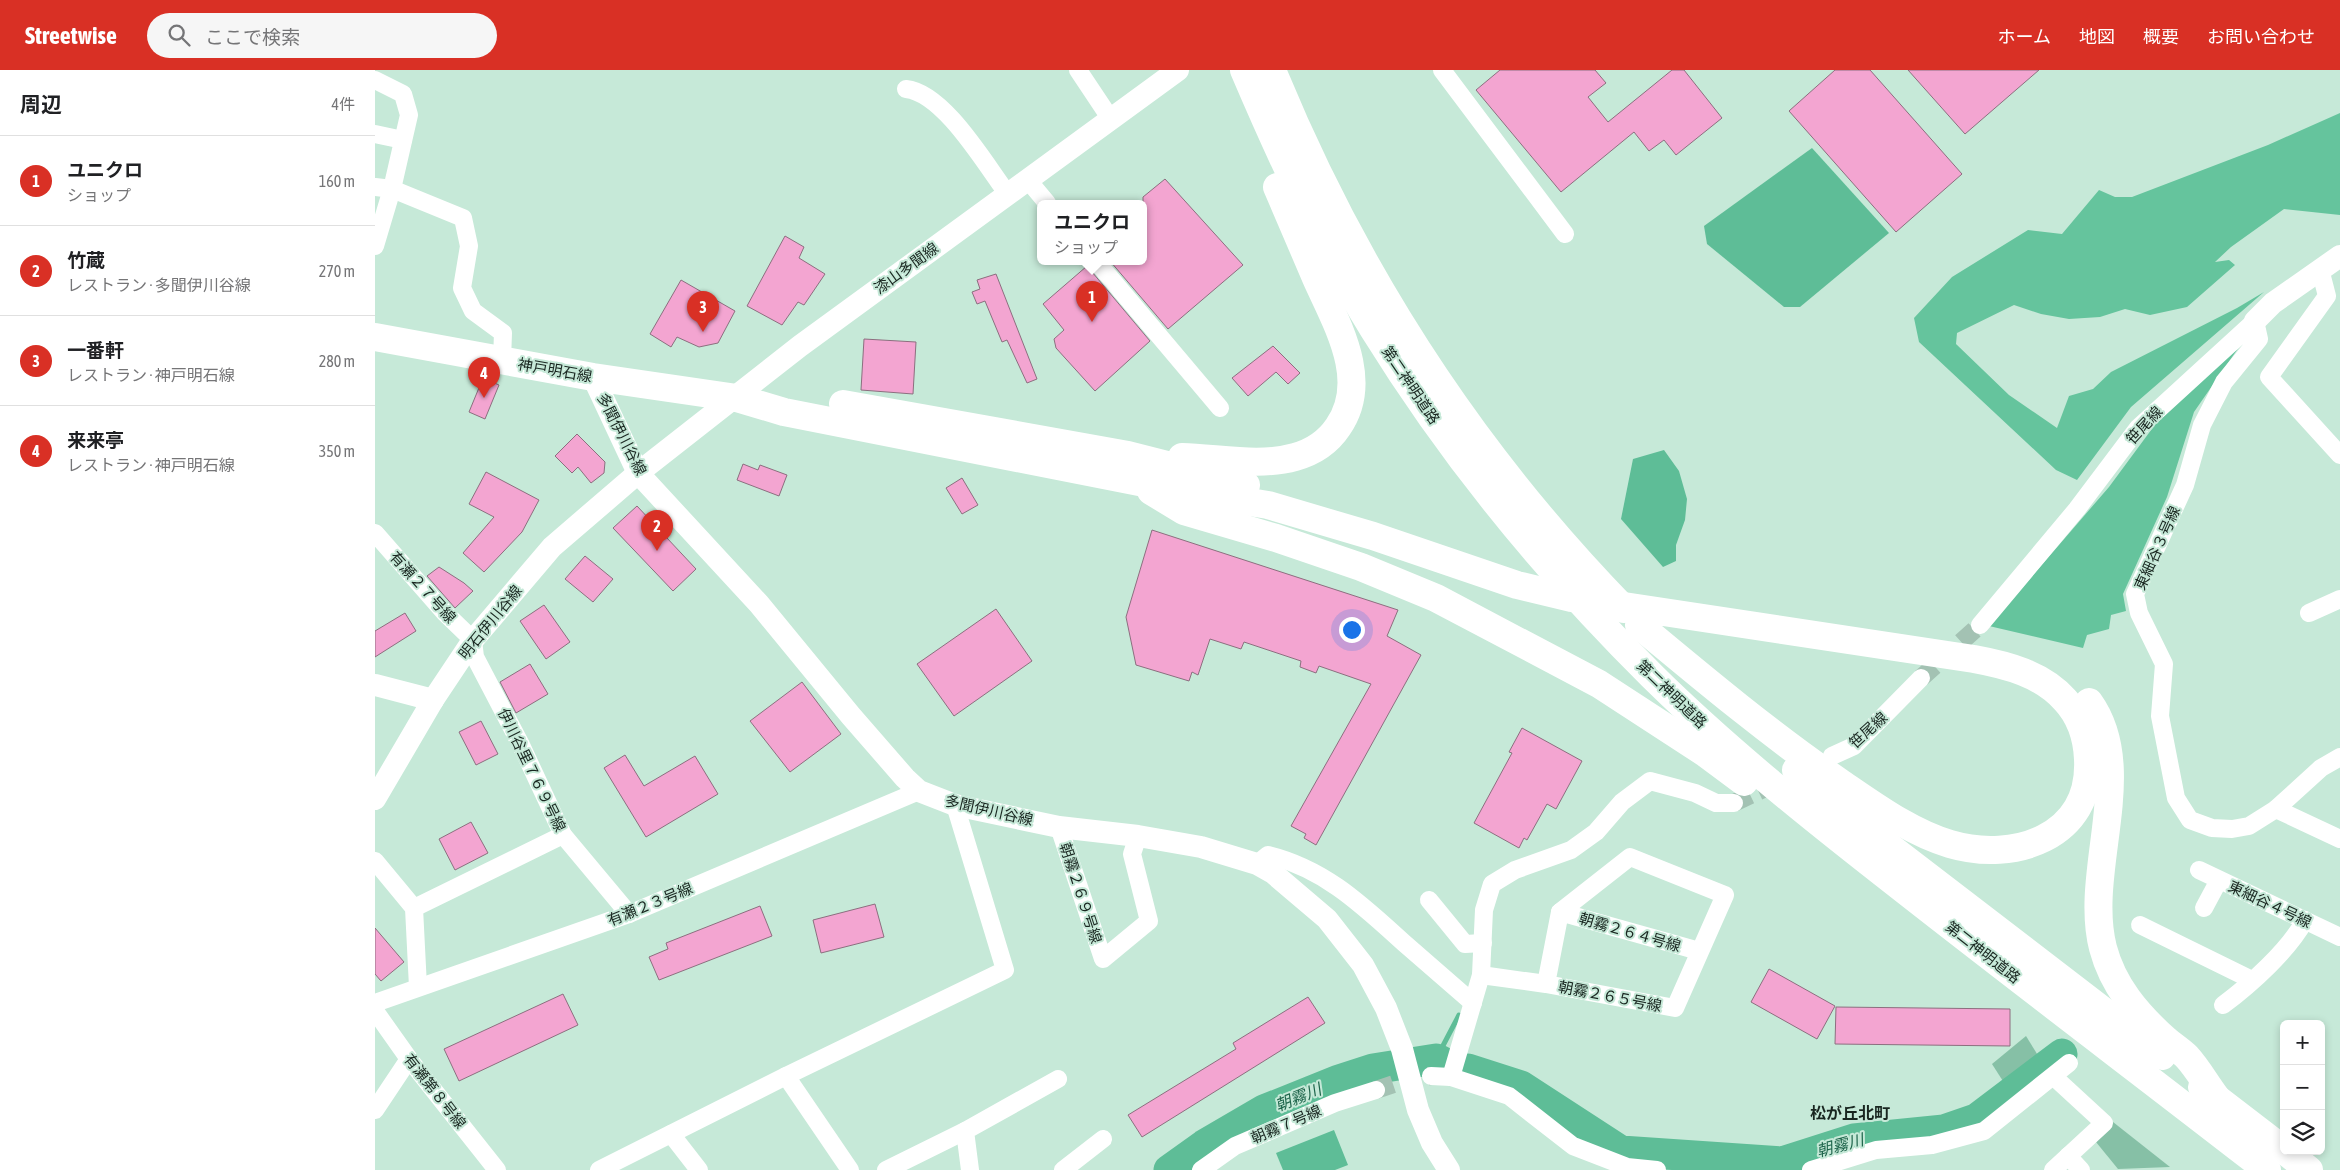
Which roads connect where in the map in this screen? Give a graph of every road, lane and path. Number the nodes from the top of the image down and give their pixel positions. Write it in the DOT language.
graph roads {
  1 [pos="1078,70"];
  2 [pos="1179,70"];
  3 [pos="1231,70"];
  4 [pos="1245,70"];
  5 [pos="1272,70"];
  6 [pos="1442,70"];
  7 [pos="375,80"];
  8 [pos="906,90"];
  9 [pos="1110,118"];
  10 [pos="375,134"];
  11 [pos="403,140"];
  12 [pos="1027,179"];
  13 [pos="383,188"];
  14 [pos="1007,193"];
  15 [pos="1044,200"];
  16 [pos="1565,234"];
  17 [pos="375,246"];
  18 [pos="2340,256"];
  19 [pos="1099,265"];
  20 [pos="2320,269"];
  21 [pos="2255,321"];
  22 [pos="375,337"];
  23 [pos="502,360"];
  24 [pos="593,376"];
  25 [pos="737,398"];
  26 [pos="1220,408"];
  27 [pos="2340,455"];
  28 [pos="1129,467"];
  29 [pos="638,473"];
  30 [pos="375,533"];
  31 [pos="2340,599"];
  32 [pos="1715,611"];
  33 [pos="2309,614"];
  34 [pos="1639,625"];
  35 [pos="1980,625"];
  36 [pos="473,640"];
  37 [pos="1921,678"];
  38 [pos="375,685"];
  39 [pos="433,700"];
  40 [pos="1832,756"];
  41 [pos="2340,757"];
  42 [pos="919,791"];
  43 [pos="375,799"];
  44 [pos="1734,803"];
  45 [pos="955,805"];
  46 [pos="2275,809"];
  47 [pos="1059,826"];
  48 [pos="563,835"];
  49 [pos="1138,836"];
  50 [pos="2340,840"];
  51 [pos="375,861"];
  52 [pos="1257,864"];
  53 [pos="2199,870"];
  54 [pos="2219,880"];
  55 [pos="1429,900"];
  56 [pos="414,908"];
  57 [pos="2204,908"];
  58 [pos="1560,912"];
  59 [pos="629,914"];
  60 [pos="2305,920"];
  61 [pos="2140,925"];
  62 [pos="2340,937"];
  63 [pos="1483,943"];
  64 [pos="1699,952"];
  65 [pos="1481,975"];
  66 [pos="2252,980"];
  67 [pos="1546,984"];
  68 [pos="418,988"];
  69 [pos="375,1003"];
  70 [pos="1473,1003"];
  71 [pos="2223,1005"];
  72 [pos="375,1010"];
  73 [pos="2059,1011"];
  74 [pos="409,1059"];
  75 [pos="2069,1063"];
  76 [pos="786,1076"];
  77 [pos="1431,1076"];
  78 [pos="1451,1077"];
  79 [pos="2054,1077"];
  80 [pos="1057,1079"];
  81 [pos="1376,1090"];
  82 [pos="2216,1097"];
  83 [pos="375,1110"];
  84 [pos="965,1131"];
  85 [pos="671,1134"];
  86 [pos="1103,1139"];
  87 [pos="2280,1148"];
  88 [pos="2289,1155"];
  89 [pos="2068,1156"];
  90 [pos="1830,1167"];
  91 [pos="497,1170"];
  92 [pos="599,1170"];
  93 [pos="699,1170"];
  94 [pos="850,1170"];
  95 [pos="886,1170"];
  96 [pos="970,1170"];
  97 [pos="1063,1170"];
  98 [pos="1201,1170"];
  99 [pos="1449,1170"];
  100 [pos="1648,1170"];
  101 [pos="1811,1170"];
  102 [pos="2053,1170"];
  103 [pos="2081,1170"];
  104 [pos="2267,1170"];
  105 [pos="2309,1170"];
  1 -- 9 [label="street"];
  2 -- 9 [label="street, 漆山多聞線"];
  3 -- 28 [label="main road"];
  4 -- 73 [label="main road, 第二神明道路"];
  5 -- 34 [label="main road, 第二神明道路"];
  6 -- 16 [label="street"];
  7 -- 11 [label="street"];
  8 -- 14 [label="street"];
  9 -- 12 [label="street, 漆山多聞線"];
  10 -- 11 [label="street"];
  11 -- 13 [label="street"];
  12 -- 14 [label="street, 漆山多聞線"];
  12 -- 15 [label="street"];
  13 -- 17 [label="street"];
  13 -- 23 [label="street"];
  14 -- 25 [label="street, 漆山多聞線"];
  18 -- 20 [label="street, 笹尾線"];
  19 -- 26 [label="street"];
  20 -- 21 [label="street, 笹尾線"];
  20 -- 27 [label="street"];
  21 -- 35 [label="street, 笹尾線"];
  21 -- 46 [label="street, 東細谷３号線"];
  22 -- 23 [label="main road, 神戸明石線"];
  23 -- 24 [label="main road, 神戸明石線"];
  24 -- 25 [label="main road, 神戸明石線"];
  24 -- 29 [label="street, 多聞伊川谷線"];
  25 -- 28 [label="main road, 神戸明石線"];
  25 -- 29 [label="street, 漆山多聞線"];
  28 -- 32 [label="main road"];
  28 -- 73 [label="main road"];
  29 -- 36 [label="street, 明石伊川谷線"];
  29 -- 42 [label="street, 多聞伊川谷線"];
  30 -- 36 [label="street, 有瀬２７号線"];
  31 -- 33 [label="street"];
  32 -- 34 [label="main road"];
  32 -- 82 [label="main road"];
  34 -- 82 [label="main road, 第二神明道路"];
  36 -- 39 [label="street, 明石伊川谷線"];
  36 -- 48 [label="street, 伊川谷里７６９号線"];
  37 -- 40 [label="street, 笹尾線"];
  38 -- 39 [label="street"];
  39 -- 43 [label="street, 明石伊川谷線"];
  41 -- 46 [label="street, 東細谷３号線"];
  42 -- 45 [label="street, 多聞伊川谷線"];
  42 -- 59 [label="street, 有瀬２３号線"];
  44 -- 63 [label="street"];
  45 -- 47 [label="street, 多聞伊川谷線"];
  45 -- 76 [label="street"];
  46 -- 50 [label="street"];
  47 -- 49 [label="street, 多聞伊川谷線"];
  47 -- 49 [label="street, 朝霧２６９号線"];
  48 -- 56 [label="street"];
  48 -- 59 [label="street, 伊川谷里７６９号線"];
  49 -- 52 [label="street, 多聞伊川谷線"];
  51 -- 56 [label="street"];
  52 -- 70 [label="street"];
  52 -- 99 [label="street, 多聞伊川谷線"];
  53 -- 54 [label="street, 東細谷４号線"];
  54 -- 57 [label="street"];
  54 -- 60 [label="street, 東細谷４号線"];
  55 -- 63 [label="street"];
  56 -- 68 [label="street"];
  58 -- 64 [label="street, 朝霧２６４号線"];
  58 -- 64 [label="street, 朝霧２６５号線"];
  58 -- 67 [label="street, 朝霧２６５号線"];
  59 -- 68 [label="street, 有瀬２３号線"];
  60 -- 62 [label="street, 東細谷４号線"];
  60 -- 66 [label="street"];
  61 -- 66 [label="street"];
  63 -- 65 [label="street"];
  64 -- 67 [label="street, 朝霧２６５号線"];
  65 -- 67 [label="street, 朝霧２６５号線"];
  65 -- 70 [label="street"];
  66 -- 71 [label="street"];
  68 -- 69 [label="street, 有瀬２３号線"];
  70 -- 78 [label="street"];
  72 -- 74 [label="street, 有瀬第８号線"];
  73 -- 104 [label="main road, 第二神明道路"];
  74 -- 83 [label="street"];
  74 -- 91 [label="street, 有瀬第８号線"];
  75 -- 79 [label="street"];
  76 -- 85 [label="street"];
  76 -- 94 [label="street"];
  77 -- 78 [label="street"];
  78 -- 100 [label="street"];
  79 -- 89 [label="street"];
  79 -- 90 [label="street"];
  80 -- 84 [label="street"];
  81 -- 98 [label="street, 朝霧７号線"];
  82 -- 87 [label="main road, 第二神明道路"];
  84 -- 95 [label="street"];
  84 -- 96 [label="street"];
  85 -- 92 [label="street"];
  85 -- 93 [label="street"];
  86 -- 97 [label="street"];
  88 -- 105 [label="main road, 第二神明道路"];
  89 -- 102 [label="street"];
  89 -- 103 [label="street"];
  90 -- 101 [label="street"];
}
